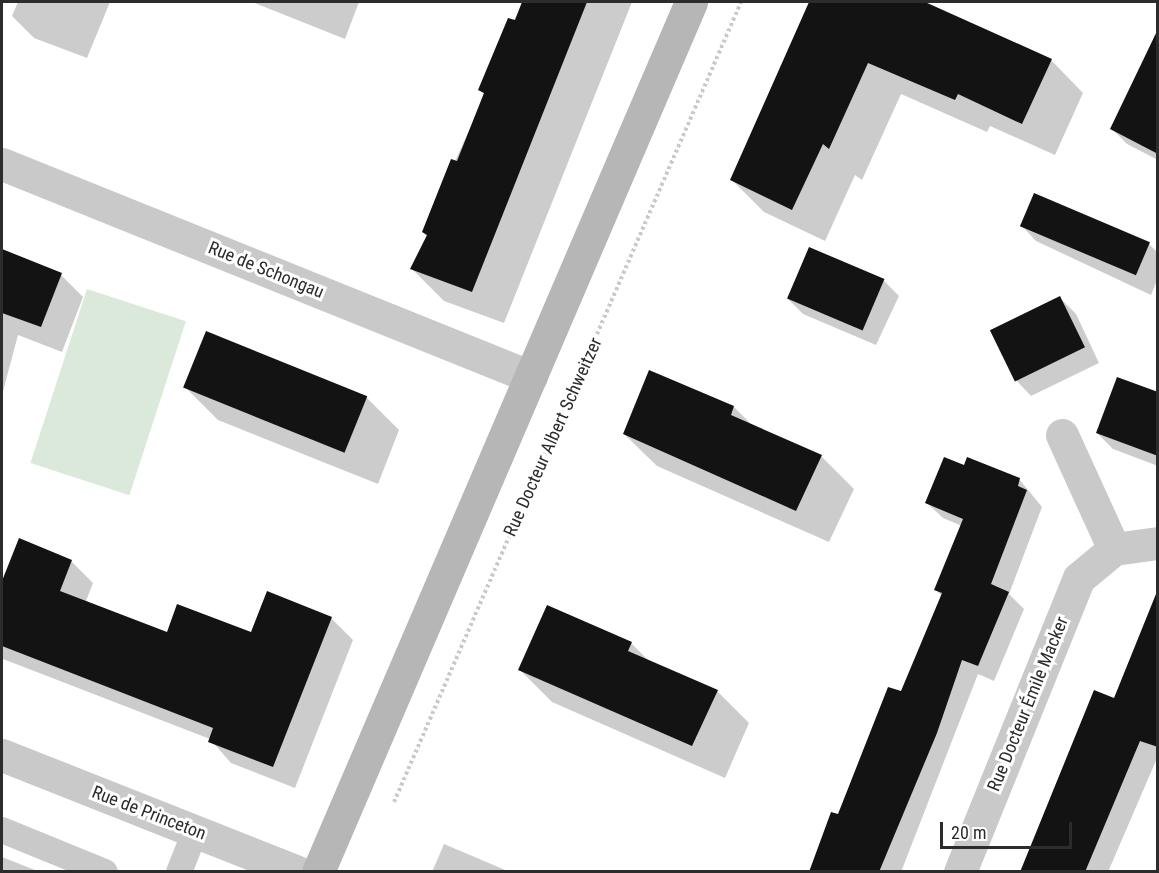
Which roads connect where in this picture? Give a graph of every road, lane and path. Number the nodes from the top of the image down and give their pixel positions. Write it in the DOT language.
graph roads {
  1 [pos="691,2"];
  2 [pos="741,2"];
  3 [pos="2,164"];
  4 [pos="531,377"];
  5 [pos="1062,435"];
  6 [pos="1158,543"];
  7 [pos="1114,549"];
  8 [pos="2,755"];
  9 [pos="392,808"];
  10 [pos="2,830"];
  11 [pos="195,831"];
  12 [pos="105,872"];
  13 [pos="178,872"];
  14 [pos="297,872"];
  15 [pos="318,872"];
  16 [pos="960,872"];
  1 -- 4 [label="street"];
  2 -- 9 [label="path, Rue Docteur Albert Schweitzer"];
  3 -- 4 [label="street, Rue de Schongau"];
  4 -- 15 [label="street"];
  5 -- 7 [label="street"];
  6 -- 7 [label="street"];
  7 -- 16 [label="street, Rue Docteur Émile Macker"];
  8 -- 11 [label="street, Rue de Princeton"];
  10 -- 12 [label="lane"];
  11 -- 13 [label="lane"];
  11 -- 14 [label="street, Rue de Princeton"];
}
